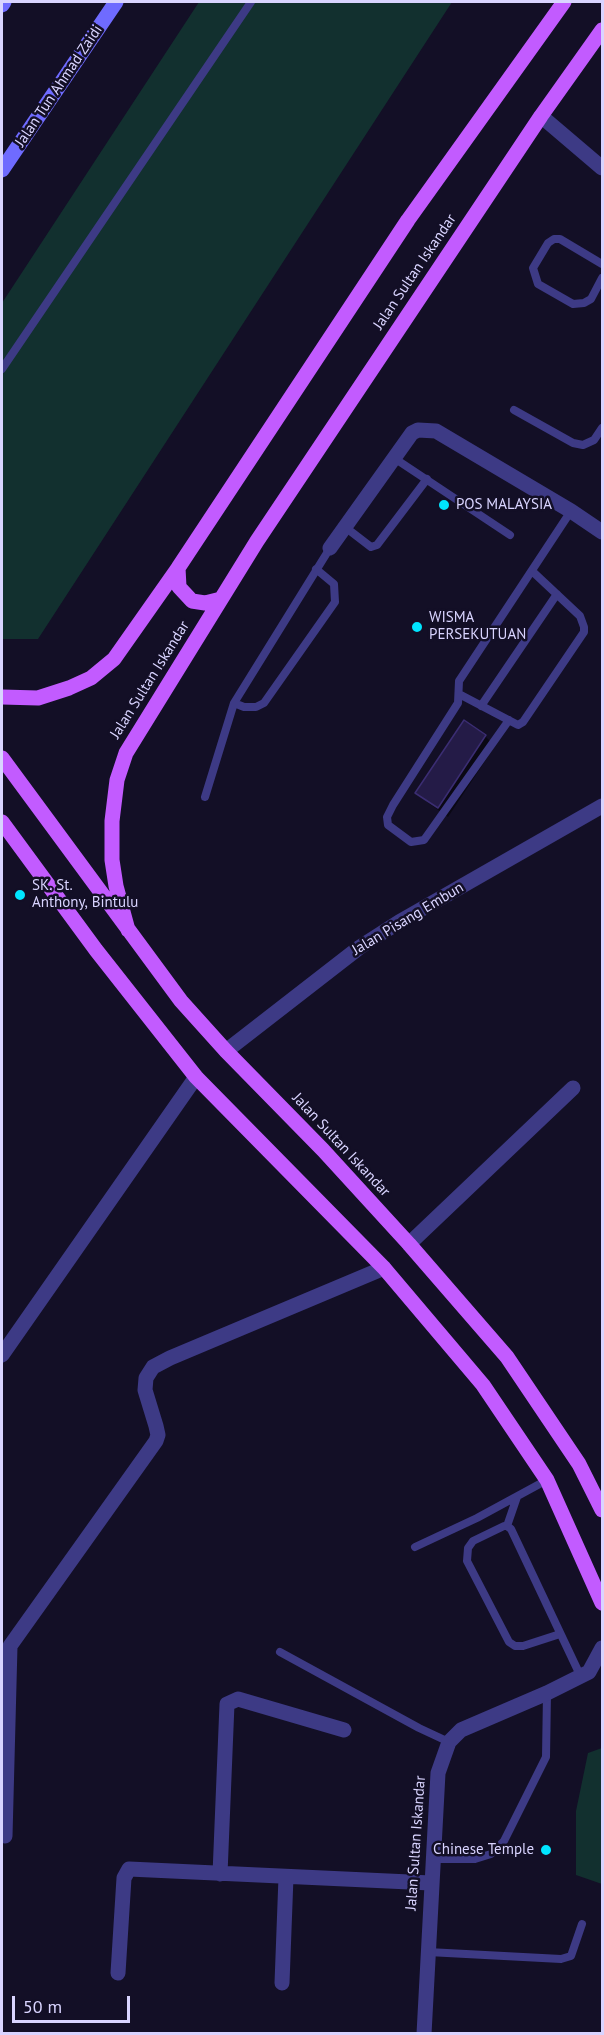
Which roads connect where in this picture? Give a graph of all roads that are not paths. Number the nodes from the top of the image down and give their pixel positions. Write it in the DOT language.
graph roads {
  1 [pos="116,2"];
  2 [pos="251,2"];
  3 [pos="564,2"];
  4 [pos="603,30"];
  5 [pos="541,116"];
  6 [pos="602,166"];
  7 [pos="2,170"];
  8 [pos="603,264"];
  9 [pos="603,278"];
  10 [pos="2,369"];
  11 [pos="514,410"];
  12 [pos="603,428"];
  13 [pos="394,458"];
  14 [pos="427,479"];
  15 [pos="571,511"];
  16 [pos="345,527"];
  17 [pos="603,532"];
  18 [pos="510,535"];
  19 [pos="330,548"];
  20 [pos="178,568"];
  21 [pos="316,569"];
  22 [pos="532,571"];
  23 [pos="557,594"];
  24 [pos="221,599"];
  25 [pos="459,694"];
  26 [pos="2,697"];
  27 [pos="234,703"];
  28 [pos="481,706"];
  29 [pos="509,720"];
  30 [pos="2,758"];
  31 [pos="205,797"];
  32 [pos="603,806"];
  33 [pos="2,822"];
  34 [pos="129,930"];
  35 [pos="226,1051"];
  36 [pos="196,1077"];
  37 [pos="573,1088"];
  38 [pos="409,1244"];
  39 [pos="384,1268"];
  40 [pos="2,1354"];
  41 [pos="547,1479"];
  42 [pos="518,1497"];
  43 [pos="603,1510"];
  44 [pos="507,1526"];
  45 [pos="415,1547"];
  46 [pos="603,1603"];
  47 [pos="560,1634"];
  48 [pos="6,1646"];
  49 [pos="603,1648"];
  50 [pos="280,1652"];
  51 [pos="591,1675"];
  52 [pos="547,1693"];
  53 [pos="344,1730"];
  54 [pos="449,1742"];
  55 [pos="4,1836"];
  56 [pos="432,1859"];
  57 [pos="220,1874"];
  58 [pos="286,1877"];
  59 [pos="431,1883"];
  60 [pos="582,1924"];
  61 [pos="428,1952"];
  62 [pos="118,1973"];
  63 [pos="282,1983"];
  64 [pos="424,2034"];
  1 -- 7 [label="main road, Jalan Tun Ahmad Zaidi"];
  2 -- 10 [label="lane"];
  3 -- 20 [label="main road"];
  4 -- 5 [label="main road, Jalan Sultan Iskandar"];
  5 -- 6 [label="street"];
  5 -- 24 [label="main road, Jalan Sultan Iskandar"];
  8 -- 9 [label="lane"];
  11 -- 12 [label="lane"];
  13 -- 14 [label="lane"];
  13 -- 15 [label="street"];
  13 -- 16 [label="street"];
  14 -- 16 [label="lane"];
  14 -- 18 [label="lane"];
  15 -- 17 [label="street"];
  15 -- 22 [label="lane"];
  16 -- 19 [label="street"];
  19 -- 21 [label="lane"];
  20 -- 24 [label="main road"];
  20 -- 26 [label="main road"];
  21 -- 27 [label="lane"];
  21 -- 27 [label="lane"];
  22 -- 23 [label="lane"];
  22 -- 25 [label="lane"];
  23 -- 28 [label="lane"];
  23 -- 29 [label="lane"];
  24 -- 34 [label="main road, Jalan Sultan Iskandar"];
  25 -- 28 [label="lane"];
  25 -- 29 [label="lane"];
  27 -- 31 [label="lane"];
  28 -- 29 [label="lane"];
  30 -- 34 [label="main road"];
  32 -- 35 [label="street, Jalan Pisang Embun"];
  33 -- 36 [label="main road"];
  34 -- 35 [label="main road, Jalan Sultan Iskandar"];
  35 -- 38 [label="main road, Jalan Sultan Iskandar"];
  36 -- 39 [label="main road"];
  36 -- 40 [label="street"];
  37 -- 38 [label="street"];
  38 -- 43 [label="main road, Jalan Sultan Iskandar"];
  39 -- 41 [label="main road"];
  39 -- 48 [label="street"];
  41 -- 42 [label="lane"];
  41 -- 46 [label="main road"];
  42 -- 44 [label="lane"];
  42 -- 45 [label="lane"];
  44 -- 47 [label="lane"];
  44 -- 47 [label="lane"];
  47 -- 51 [label="lane"];
  48 -- 55 [label="street"];
  49 -- 51 [label="street"];
  50 -- 54 [label="lane"];
  51 -- 52 [label="street"];
  52 -- 54 [label="street"];
  52 -- 56 [label="lane"];
  53 -- 57 [label="street"];
  54 -- 56 [label="street, Jalan Sultan Iskandar"];
  56 -- 59 [label="street, Jalan Sultan Iskandar"];
  57 -- 58 [label="street"];
  57 -- 62 [label="street"];
  58 -- 59 [label="street"];
  58 -- 63 [label="street"];
  59 -- 61 [label="street, Jalan Sultan Iskandar"];
  60 -- 61 [label="lane"];
  61 -- 64 [label="street, Jalan Sultan Iskandar"];
}
